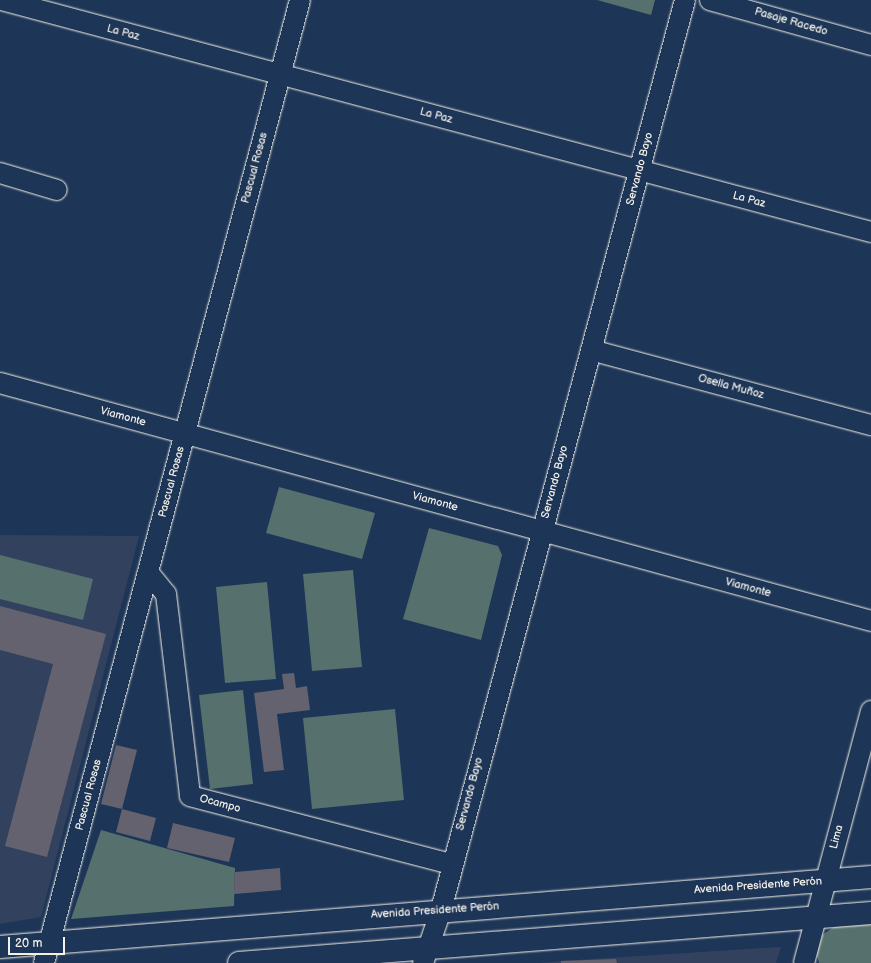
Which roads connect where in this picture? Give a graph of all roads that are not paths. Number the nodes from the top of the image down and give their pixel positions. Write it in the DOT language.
graph roads {
  1 [pos="2,0"];
  2 [pos="300,0"];
  3 [pos="685,0"];
  4 [pos="710,0"];
  5 [pos="871,45"];
  6 [pos="280,74"];
  7 [pos="639,170"];
  8 [pos="0,172"];
  9 [pos="57,190"];
  10 [pos="871,232"];
  11 [pos="591,350"];
  12 [pos="0,383"];
  13 [pos="871,425"];
  14 [pos="185,434"];
  15 [pos="541,531"];
  16 [pos="148,572"];
  17 [pos="871,621"];
  18 [pos="871,711"];
  19 [pos="451,864"];
  20 [pos="871,877"];
  21 [pos="826,881"];
  22 [pos="440,910"];
  23 [pos="871,914"];
  24 [pos="816,918"];
  25 [pos="49,942"];
  26 [pos="0,947"];
  27 [pos="425,955"];
  28 [pos="44,963"];
  29 [pos="239,963"];
  30 [pos="804,963"];
  1 -- 6 [label="street, La Paz"];
  2 -- 6 [label="street, Pascual Rosas"];
  3 -- 7 [label="street, Servando Bayo"];
  4 -- 5 [label="street, Pasaje Racedo"];
  6 -- 7 [label="street, La Paz"];
  6 -- 14 [label="street, Pascual Rosas"];
  7 -- 10 [label="street, La Paz"];
  7 -- 11 [label="street, Servando Bayo"];
  8 -- 9 [label="street"];
  11 -- 13 [label="street, Osella Muñoz"];
  11 -- 15 [label="street, Servando Bayo"];
  12 -- 14 [label="street, Viamonte"];
  14 -- 15 [label="street, Viamonte"];
  14 -- 16 [label="street, Pascual Rosas"];
  15 -- 17 [label="street, Viamonte"];
  15 -- 19 [label="street, Servando Bayo"];
  16 -- 19 [label="street, Ocampo"];
  16 -- 25 [label="street, Pascual Rosas"];
  18 -- 21 [label="street, Lima"];
  19 -- 22 [label="street, Servando Bayo"];
  20 -- 21 [label="main road, Avenida Presidente Perón"];
  21 -- 22 [label="main road, Avenida Presidente Perón"];
  21 -- 24 [label="street, Lima"];
  22 -- 25 [label="main road, Avenida Presidente Perón"];
  22 -- 27 [label="street, Servando Bayo"];
  23 -- 24 [label="main road"];
  24 -- 27 [label="main road"];
  24 -- 30 [label="street, Lima"];
  25 -- 26 [label="main road, Avenida Presidente Perón"];
  25 -- 28 [label="street, Pascual Rosas"];
  27 -- 29 [label="main road"];
}
